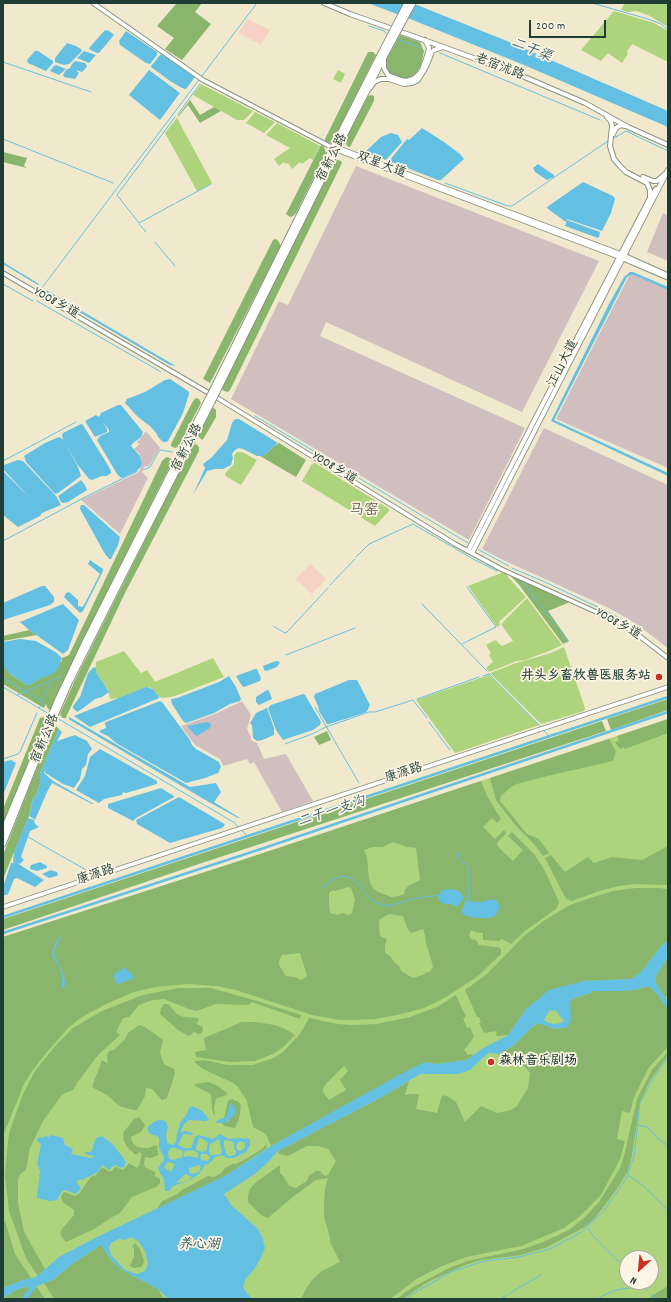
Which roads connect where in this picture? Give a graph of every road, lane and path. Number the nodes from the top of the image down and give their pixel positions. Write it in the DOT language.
graph roads {
  1 [pos="93,3"];
  2 [pos="324,3"];
  3 [pos="407,3"];
  4 [pos="413,3"];
  5 [pos="425,40"];
  6 [pos="444,47"];
  7 [pos="383,57"];
  8 [pos="365,95"];
  9 [pos="601,112"];
  10 [pos="611,118"];
  11 [pos="628,127"];
  12 [pos="613,131"];
  13 [pos="668,145"];
  14 [pos="335,147"];
  15 [pos="667,171"];
  16 [pos="663,180"];
  17 [pos="650,198"];
  18 [pos="622,256"];
  19 [pos="3,273"];
  20 [pos="668,275"];
  21 [pos="668,278"];
  22 [pos="210,401"];
  23 [pos="470,552"];
  24 [pos="668,658"];
  25 [pos="668,688"];
  26 [pos="3,831"];
  27 [pos="3,844"];
  28 [pos="3,907"];
  1 -- 14 [label="street, 双星大道"];
  2 -- 5 [label="main road, 老宿沭路"];
  3 -- 7 [label="highway, bridge"];
  4 -- 7 [label="highway, bridge"];
  5 -- 6 [label="main road, 老宿沭路"];
  5 -- 7 [label="main road"];
  6 -- 8 [label="main road"];
  6 -- 9 [label="main road, 老宿沭路"];
  7 -- 8 [label="highway, 宿新公路"];
  7 -- 14 [label="highway, 宿新公路"];
  8 -- 14 [label="highway, 宿新公路"];
  9 -- 10 [label="main road, 老宿沭路"];
  9 -- 17 [label="main road"];
  10 -- 11 [label="main road, 老宿沭路"];
  10 -- 12 [label="main road"];
  11 -- 12 [label="main road"];
  11 -- 13 [label="main road, 老宿沭路"];
  12 -- 15 [label="main road"];
  14 -- 18 [label="street, 双星大道"];
  14 -- 22 [label="highway, 宿新公路, bridge"];
  15 -- 16 [label="main road, 江山大道"];
  16 -- 17 [label="main road, 江山大道"];
  16 -- 18 [label="main road, 江山大道"];
  17 -- 18 [label="main road, 江山大道"];
  18 -- 20 [label="street, 双星大道"];
  18 -- 21 [label="street, 双星大道"];
  18 -- 23 [label="main road, 江山大道"];
  19 -- 23 [label="street, Y008乡道"];
  22 -- 26 [label="highway, 宿新公路"];
  22 -- 27 [label="highway, 宿新公路"];
  23 -- 24 [label="street, Y008乡道"];
  25 -- 28 [label="street, 康源路"];
}
